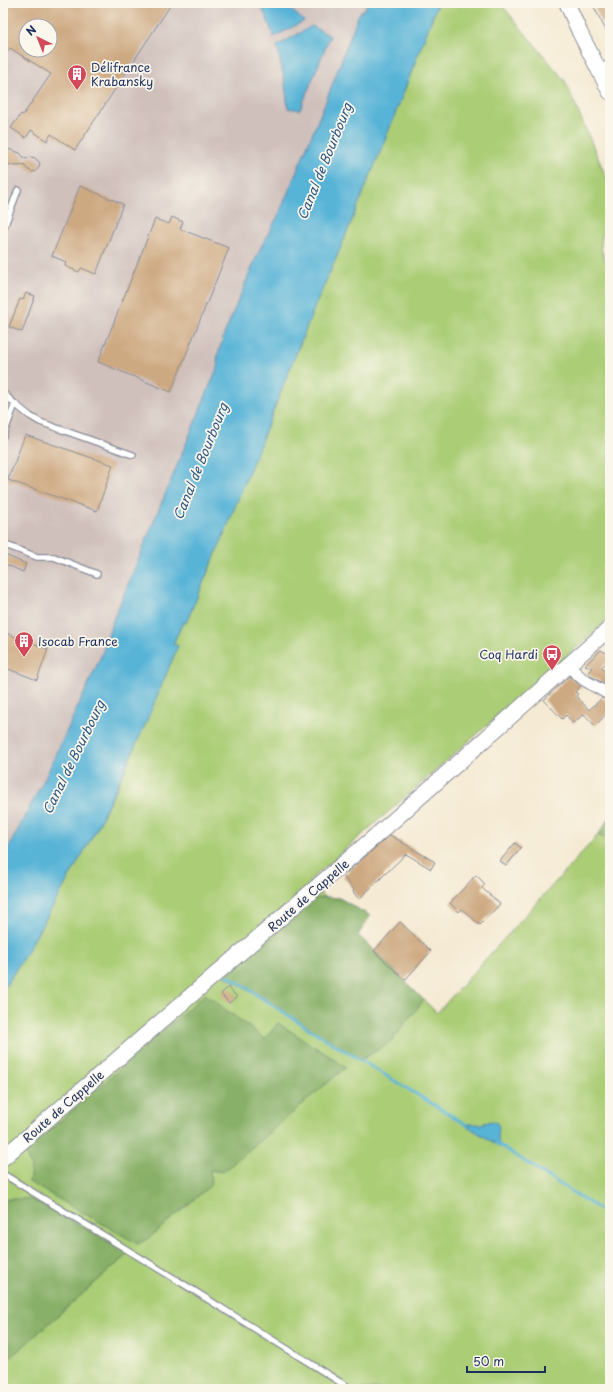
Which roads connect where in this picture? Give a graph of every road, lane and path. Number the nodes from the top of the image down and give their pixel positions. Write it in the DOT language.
graph roads {
  1 [pos="567,3"];
  2 [pos="604,68"];
  3 [pos="610,92"];
  4 [pos="18,190"];
  5 [pos="3,230"];
  6 [pos="3,393"];
  7 [pos="16,404"];
  8 [pos="3,436"];
  9 [pos="133,455"];
  10 [pos="3,544"];
  11 [pos="97,574"];
  12 [pos="610,628"];
  13 [pos="568,666"];
  14 [pos="610,695"];
  15 [pos="3,1158"];
  16 [pos="3,1174"];
  17 [pos="351,1389"];
  1 -- 2 [label="main road"];
  2 -- 3 [label="main road"];
  4 -- 5 [label="lane"];
  6 -- 7 [label="lane"];
  7 -- 8 [label="lane"];
  7 -- 9 [label="lane"];
  10 -- 11 [label="lane"];
  12 -- 13 [label="main road, Route de Cappelle"];
  13 -- 14 [label="street"];
  13 -- 15 [label="main road, Route de Cappelle"];
  16 -- 17 [label="lane"];
}
